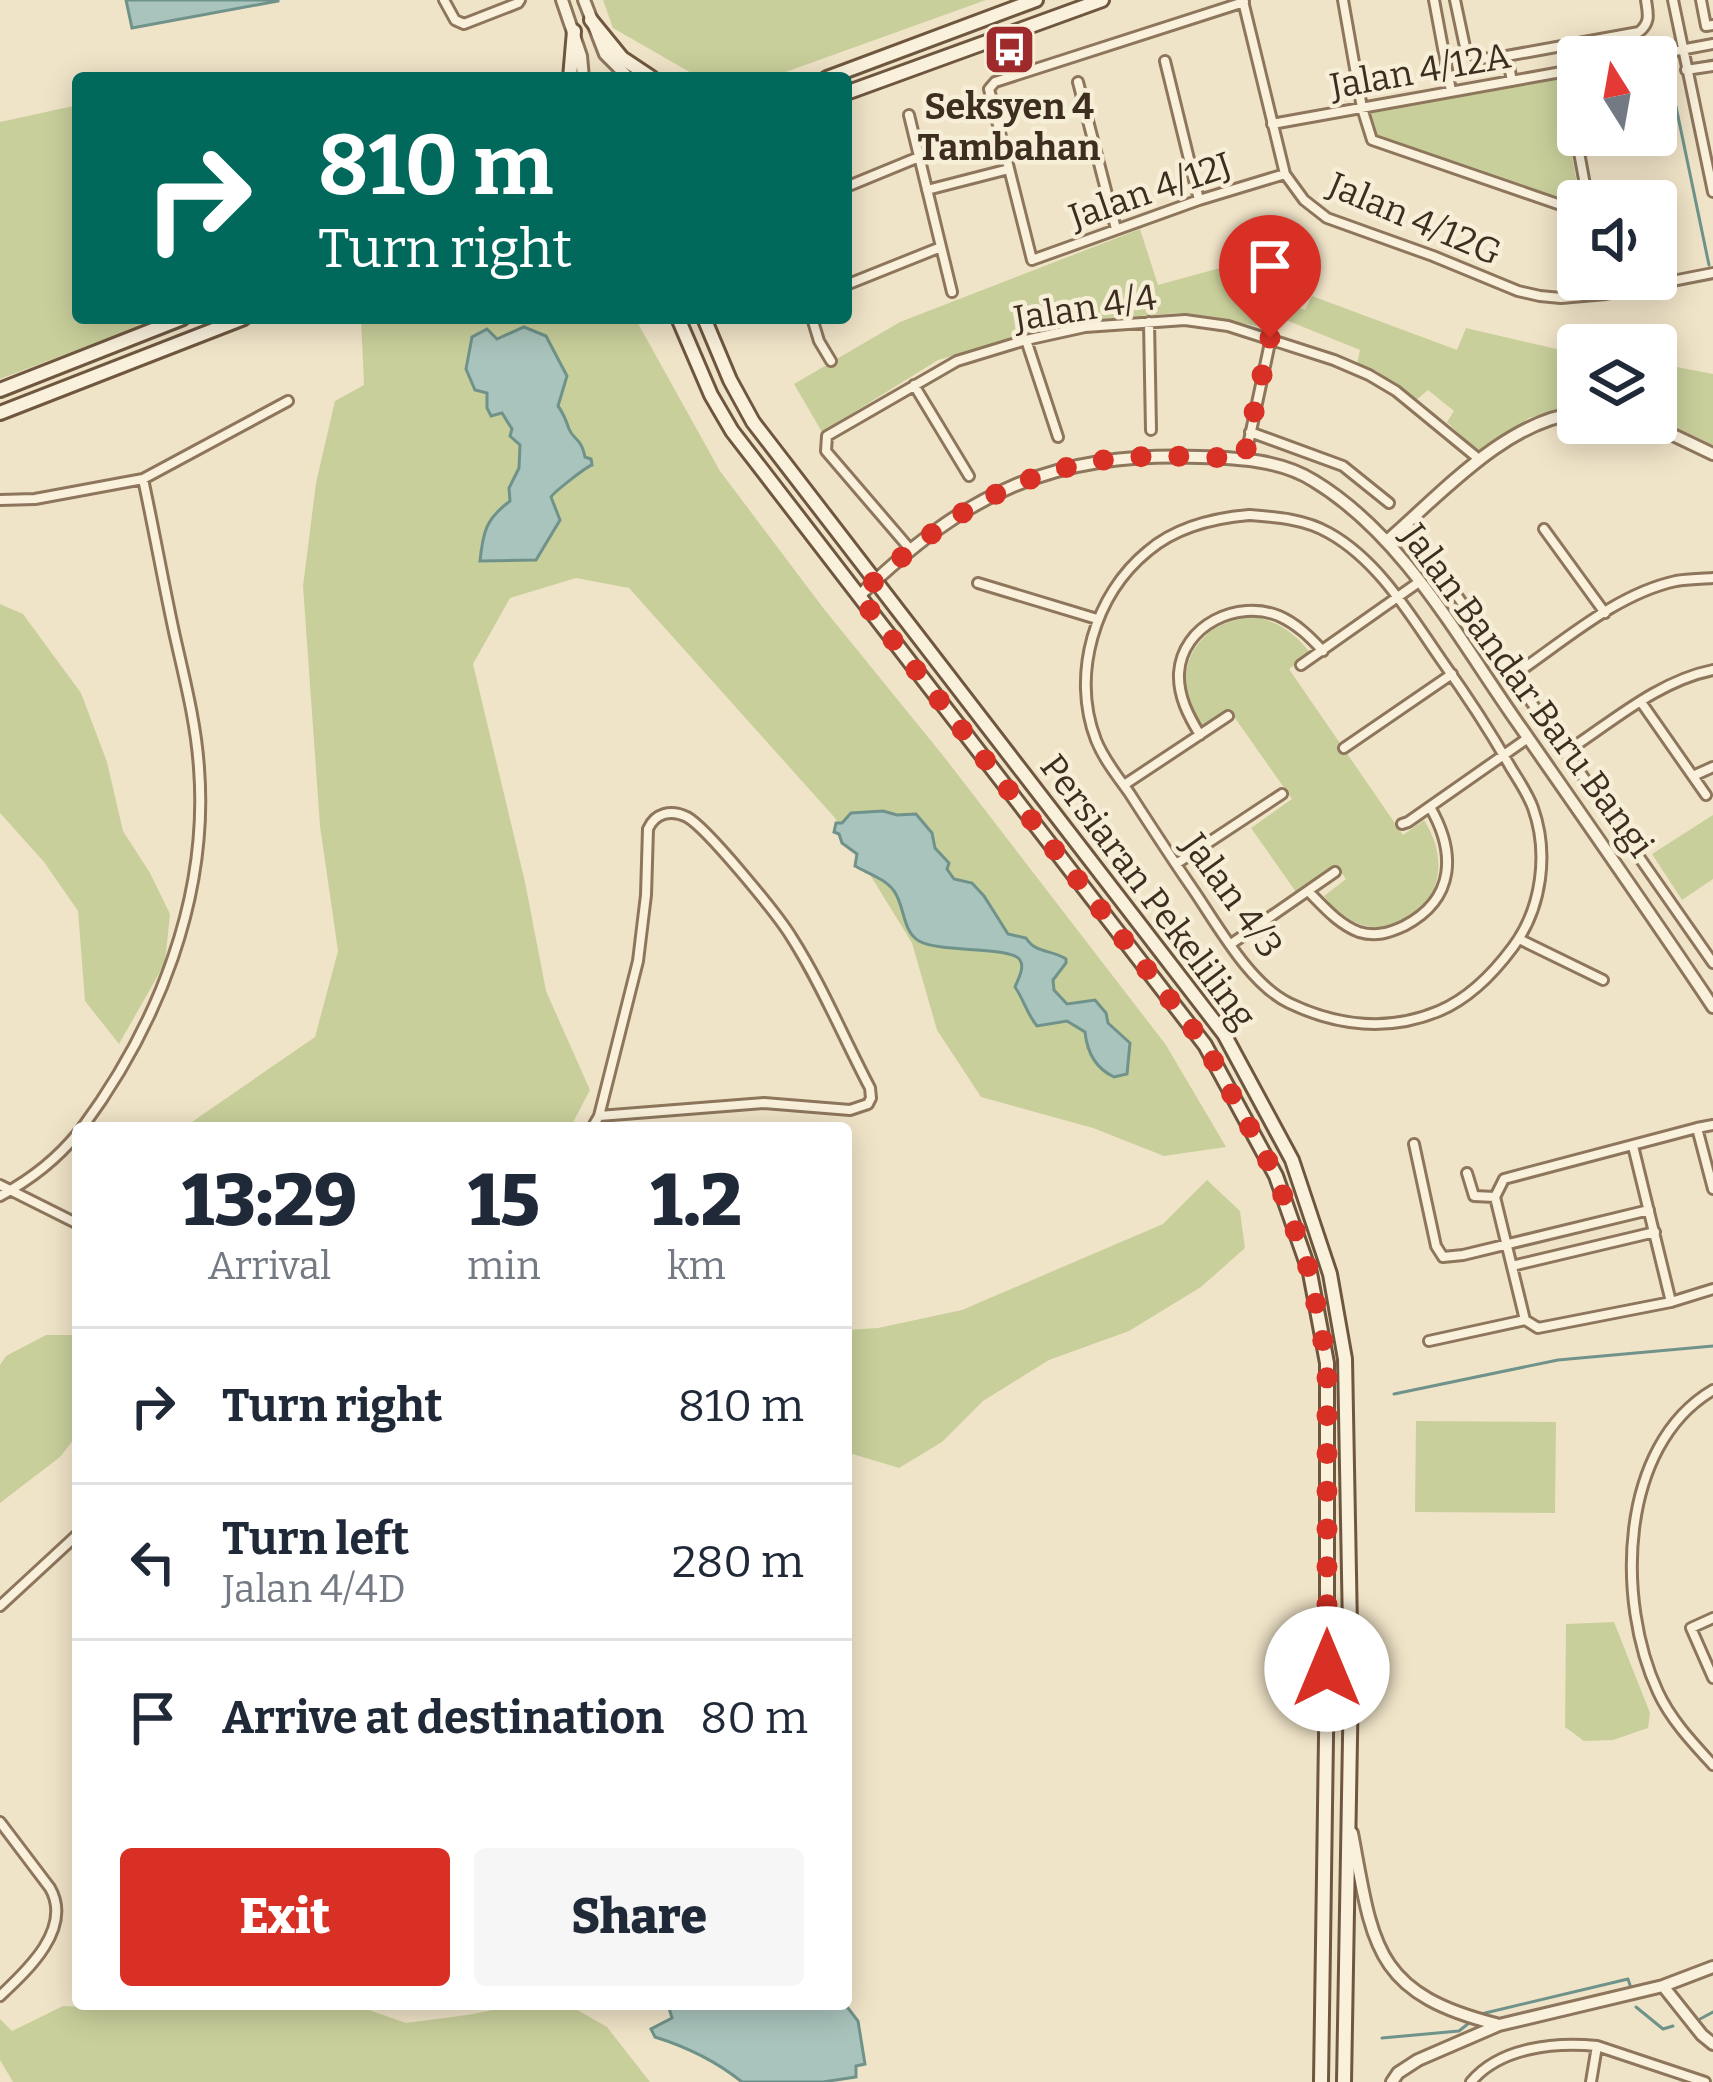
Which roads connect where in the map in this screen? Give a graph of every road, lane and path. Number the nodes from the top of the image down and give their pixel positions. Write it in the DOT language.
graph roads {
  1 [pos="444,0"];
  2 [pos="520,0"];
  3 [pos="562,0"];
  4 [pos="584,0"];
  5 [pos="1036,0"];
  6 [pos="1102,0"];
  7 [pos="1343,0"];
  8 [pos="1434,0"];
  9 [pos="1455,0"];
  10 [pos="1646,0"];
  11 [pos="1673,0"];
  12 [pos="1701,0"];
  13 [pos="1243,1"];
  14 [pos="591,20"];
  15 [pos="1709,25"];
  16 [pos="574,31"];
  17 [pos="1618,36"];
  18 [pos="1711,45"];
  19 [pos="1557,47"];
  20 [pos="1683,50"];
  21 [pos="1677,51"];
  22 [pos="1508,56"];
  23 [pos="1165,61"];
  24 [pos="1713,66"];
  25 [pos="1686,70"];
  26 [pos="571,72"];
  27 [pos="582,72"];
  28 [pos="623,72"];
  29 [pos="643,72"];
  30 [pos="842,72"];
  31 [pos="1557,72"];
  32 [pos="1512,81"];
  33 [pos="1078,82"];
  34 [pos="852,91"];
  35 [pos="1451,92"];
  36 [pos="1362,108"];
  37 [pos="909,115"];
  38 [pos="1272,124"];
  39 [pos="919,158"];
  40 [pos="1710,166"];
  41 [pos="1009,169"];
  42 [pos="1285,174"];
  43 [pos="852,185"];
  44 [pos="927,190"];
  45 [pos="1713,192"];
  46 [pos="1199,200"];
  47 [pos="1557,204"];
  48 [pos="1116,229"];
  49 [pos="941,248"];
  50 [pos="1713,273"];
  51 [pos="1677,280"];
  52 [pos="852,283"];
  53 [pos="952,292"];
  54 [pos="1557,297"];
  55 [pos="1149,322"];
  56 [pos="169,324"];
  57 [pos="229,324"];
  58 [pos="681,324"];
  59 [pos="707,324"];
  60 [pos="814,324"];
  61 [pos="1270,338"];
  62 [pos="1026,340"];
  63 [pos="831,361"];
  64 [pos="914,385"];
  65 [pos="0,390"];
  66 [pos="288,400"];
  67 [pos="0,413"];
  68 [pos="1557,418"];
  69 [pos="1151,430"];
  70 [pos="1250,432"];
  71 [pos="1058,437"];
  72 [pos="1677,437"];
  73 [pos="1713,454"];
  74 [pos="1244,459"];
  75 [pos="1480,460"];
  76 [pos="969,476"];
  77 [pos="143,479"];
  78 [pos="0,500"];
  79 [pos="1389,503"];
  80 [pos="1406,524"];
  81 [pos="1544,529"];
  82 [pos="1388,540"];
  83 [pos="910,549"];
  84 [pos="1713,578"];
  85 [pos="876,580"];
  86 [pos="1419,581"];
  87 [pos="977,584"];
  88 [pos="859,596"];
  89 [pos="1398,597"];
  90 [pos="1605,613"];
  91 [pos="1097,619"];
  92 [pos="1323,651"];
  93 [pos="1301,665"];
  94 [pos="1713,670"];
  95 [pos="1451,674"];
  96 [pos="1514,675"];
  97 [pos="1641,702"];
  98 [pos="1228,716"];
  99 [pos="1200,735"];
  100 [pos="1528,738"];
  101 [pos="1344,748"];
  102 [pos="1567,752"];
  103 [pos="1504,755"];
  104 [pos="1713,767"];
  105 [pos="1693,776"];
  106 [pos="1124,785"];
  107 [pos="1282,794"];
  108 [pos="1706,795"];
  109 [pos="1430,807"];
  110 [pos="1402,824"];
  111 [pos="1176,865"];
  112 [pos="1335,872"];
  113 [pos="1308,891"];
  114 [pos="1519,939"];
  115 [pos="1231,944"];
  116 [pos="1713,963"];
  117 [pos="1603,980"];
  118 [pos="1713,1007"];
  119 [pos="599,1116"];
  120 [pos="85,1122"];
  121 [pos="596,1122"];
  122 [pos="1713,1125"];
  123 [pos="1697,1128"];
  124 [pos="72,1139"];
  125 [pos="1414,1144"];
  126 [pos="1633,1146"];
  127 [pos="1467,1173"];
  128 [pos="0,1185"];
  129 [pos="1713,1189"];
  130 [pos="4,1194"];
  131 [pos="1495,1197"];
  132 [pos="1649,1210"];
  133 [pos="72,1222"];
  134 [pos="1655,1232"];
  135 [pos="1506,1244"];
  136 [pos="1512,1266"];
  137 [pos="1713,1289"];
  138 [pos="1671,1302"];
  139 [pos="1525,1320"];
  140 [pos="1429,1340"];
  141 [pos="1713,1390"];
  142 [pos="72,1540"];
  143 [pos="1328,1542"];
  144 [pos="1350,1542"];
  145 [pos="0,1606"];
  146 [pos="1713,1618"];
  147 [pos="1713,1678"];
  148 [pos="1713,1765"];
  149 [pos="1348,1813"];
  150 [pos="0,1822"];
  151 [pos="1713,1967"];
  152 [pos="1663,1986"];
  153 [pos="0,1996"];
  154 [pos="1499,2025"];
  155 [pos="1713,2044"];
  156 [pos="1597,2046"];
  157 [pos="1321,2082"];
  158 [pos="1344,2082"];
  159 [pos="1392,2082"];
  160 [pos="1471,2082"];
  161 [pos="1591,2082"];
  162 [pos="1705,2082"];
  1 -- 2 [label="street"];
  3 -- 16 [label="street"];
  4 -- 14 [label="street"];
  5 -- 30 [label="main road"];
  6 -- 34 [label="main road"];
  7 -- 36 [label="street"];
  8 -- 35 [label="street"];
  9 -- 22 [label="street"];
  10 -- 17 [label="street"];
  11 -- 20 [label="street"];
  12 -- 15 [label="street"];
  13 -- 38 [label="street, Jalan 4/12G"];
  13 -- 41 [label="street"];
  14 -- 28 [label="street"];
  14 -- 29 [label="main road"];
  15 -- 18 [label="street"];
  16 -- 26 [label="main road"];
  16 -- 27 [label="street"];
  18 -- 20 [label="street"];
  19 -- 22 [label="street"];
  20 -- 21 [label="street"];
  20 -- 25 [label="street"];
  22 -- 32 [label="street"];
  23 -- 46 [label="street"];
  24 -- 25 [label="street"];
  25 -- 40 [label="street"];
  31 -- 32 [label="street, Jalan 4/12A"];
  32 -- 35 [label="street, Jalan 4/12A"];
  33 -- 48 [label="street"];
  35 -- 36 [label="street, Jalan 4/12A"];
  36 -- 38 [label="street, Jalan 4/12A"];
  36 -- 47 [label="street"];
  37 -- 39 [label="street"];
  38 -- 42 [label="street, Jalan 4/12G"];
  39 -- 43 [label="street"];
  39 -- 44 [label="street"];
  40 -- 45 [label="street"];
  41 -- 44 [label="street"];
  41 -- 48 [label="street, Jalan 4/12J"];
  42 -- 46 [label="street, Jalan 4/12J"];
  42 -- 54 [label="street, Jalan 4/12G"];
  44 -- 49 [label="street"];
  46 -- 48 [label="street, Jalan 4/12J"];
  49 -- 52 [label="street"];
  49 -- 53 [label="street"];
  50 -- 51 [label="street, Jalan 4/12G"];
  55 -- 61 [label="street, Jalan 4/4"];
  55 -- 62 [label="street, Jalan 4/4"];
  55 -- 69 [label="street"];
  56 -- 65 [label="main road"];
  57 -- 67 [label="main road"];
  58 -- 88 [label="main road, Persiaran Pekeliling"];
  59 -- 85 [label="main road, Persiaran Pekeliling"];
  60 -- 63 [label="street"];
  61 -- 70 [label="street"];
  61 -- 75 [label="street, Jalan 4/4"];
  62 -- 64 [label="street, Jalan 4/4"];
  62 -- 71 [label="street"];
  64 -- 76 [label="street"];
  64 -- 83 [label="street, Jalan 4/4"];
  66 -- 77 [label="street"];
  68 -- 75 [label="street"];
  70 -- 74 [label="street"];
  70 -- 79 [label="street"];
  72 -- 73 [label="street"];
  74 -- 82 [label="street, Jalan Bandar Baru Bangi"];
  74 -- 83 [label="street, Jalan Bandar Baru Bangi"];
  75 -- 80 [label="street"];
  77 -- 78 [label="street"];
  77 -- 120 [label="street"];
  80 -- 82 [label="street"];
  80 -- 96 [label="street"];
  81 -- 90 [label="street"];
  82 -- 86 [label="street, Jalan Bandar Baru Bangi"];
  83 -- 85 [label="street, Jalan Bandar Baru Bangi"];
  84 -- 90 [label="street"];
  85 -- 88 [label="street, Jalan Bandar Baru Bangi"];
  85 -- 144 [label="main road, Persiaran Pekeliling"];
  86 -- 89 [label="street"];
  86 -- 100 [label="street, Jalan Bandar Baru Bangi"];
  87 -- 91 [label="street"];
  88 -- 143 [label="main road, Persiaran Pekeliling"];
  89 -- 91 [label="street, Jalan 4/3"];
  89 -- 92 [label="street"];
  89 -- 95 [label="street, Jalan 4/3"];
  90 -- 96 [label="street"];
  91 -- 106 [label="street, Jalan 4/3"];
  92 -- 93 [label="street"];
  92 -- 99 [label="street"];
  94 -- 97 [label="street"];
  95 -- 101 [label="street"];
  95 -- 103 [label="street, Jalan 4/3"];
  96 -- 102 [label="street"];
  97 -- 102 [label="street"];
  97 -- 105 [label="street"];
  98 -- 99 [label="street"];
  99 -- 106 [label="street"];
  100 -- 103 [label="street"];
  100 -- 118 [label="street, Jalan Bandar Baru Bangi"];
  102 -- 116 [label="street"];
  103 -- 109 [label="street"];
  103 -- 114 [label="street, Jalan 4/3"];
  104 -- 105 [label="street"];
  105 -- 108 [label="street"];
  106 -- 111 [label="street, Jalan 4/3"];
  107 -- 111 [label="street"];
  109 -- 110 [label="street"];
  109 -- 113 [label="street"];
  111 -- 115 [label="street, Jalan 4/3"];
  112 -- 113 [label="street"];
  113 -- 115 [label="street"];
  114 -- 115 [label="street, Jalan 4/3"];
  114 -- 117 [label="street"];
  119 -- 119 [label="street"];
  119 -- 121 [label="street"];
  122 -- 123 [label="street"];
  123 -- 126 [label="street"];
  123 -- 129 [label="street"];
  124 -- 130 [label="street"];
  125 -- 135 [label="street"];
  126 -- 131 [label="street"];
  126 -- 132 [label="street"];
  127 -- 131 [label="street"];
  128 -- 130 [label="street"];
  130 -- 133 [label="street"];
  131 -- 135 [label="street"];
  132 -- 134 [label="street"];
  132 -- 135 [label="street"];
  134 -- 136 [label="street"];
  134 -- 138 [label="street"];
  135 -- 136 [label="street"];
  136 -- 139 [label="street"];
  137 -- 138 [label="street"];
  138 -- 139 [label="street"];
  139 -- 140 [label="street"];
  141 -- 148 [label="street"];
  142 -- 145 [label="street"];
  143 -- 144 [label="main road"];
  143 -- 157 [label="main road, Persiaran Pekeliling"];
  144 -- 149 [label="main road, Persiaran Pekeliling"];
  146 -- 147 [label="street"];
  149 -- 154 [label="street"];
  149 -- 158 [label="main road, Persiaran Pekeliling"];
  150 -- 153 [label="street"];
  151 -- 152 [label="street"];
  152 -- 154 [label="street"];
  152 -- 155 [label="street"];
  154 -- 159 [label="street"];
  156 -- 160 [label="street"];
  156 -- 161 [label="street"];
  156 -- 162 [label="street"];
}
